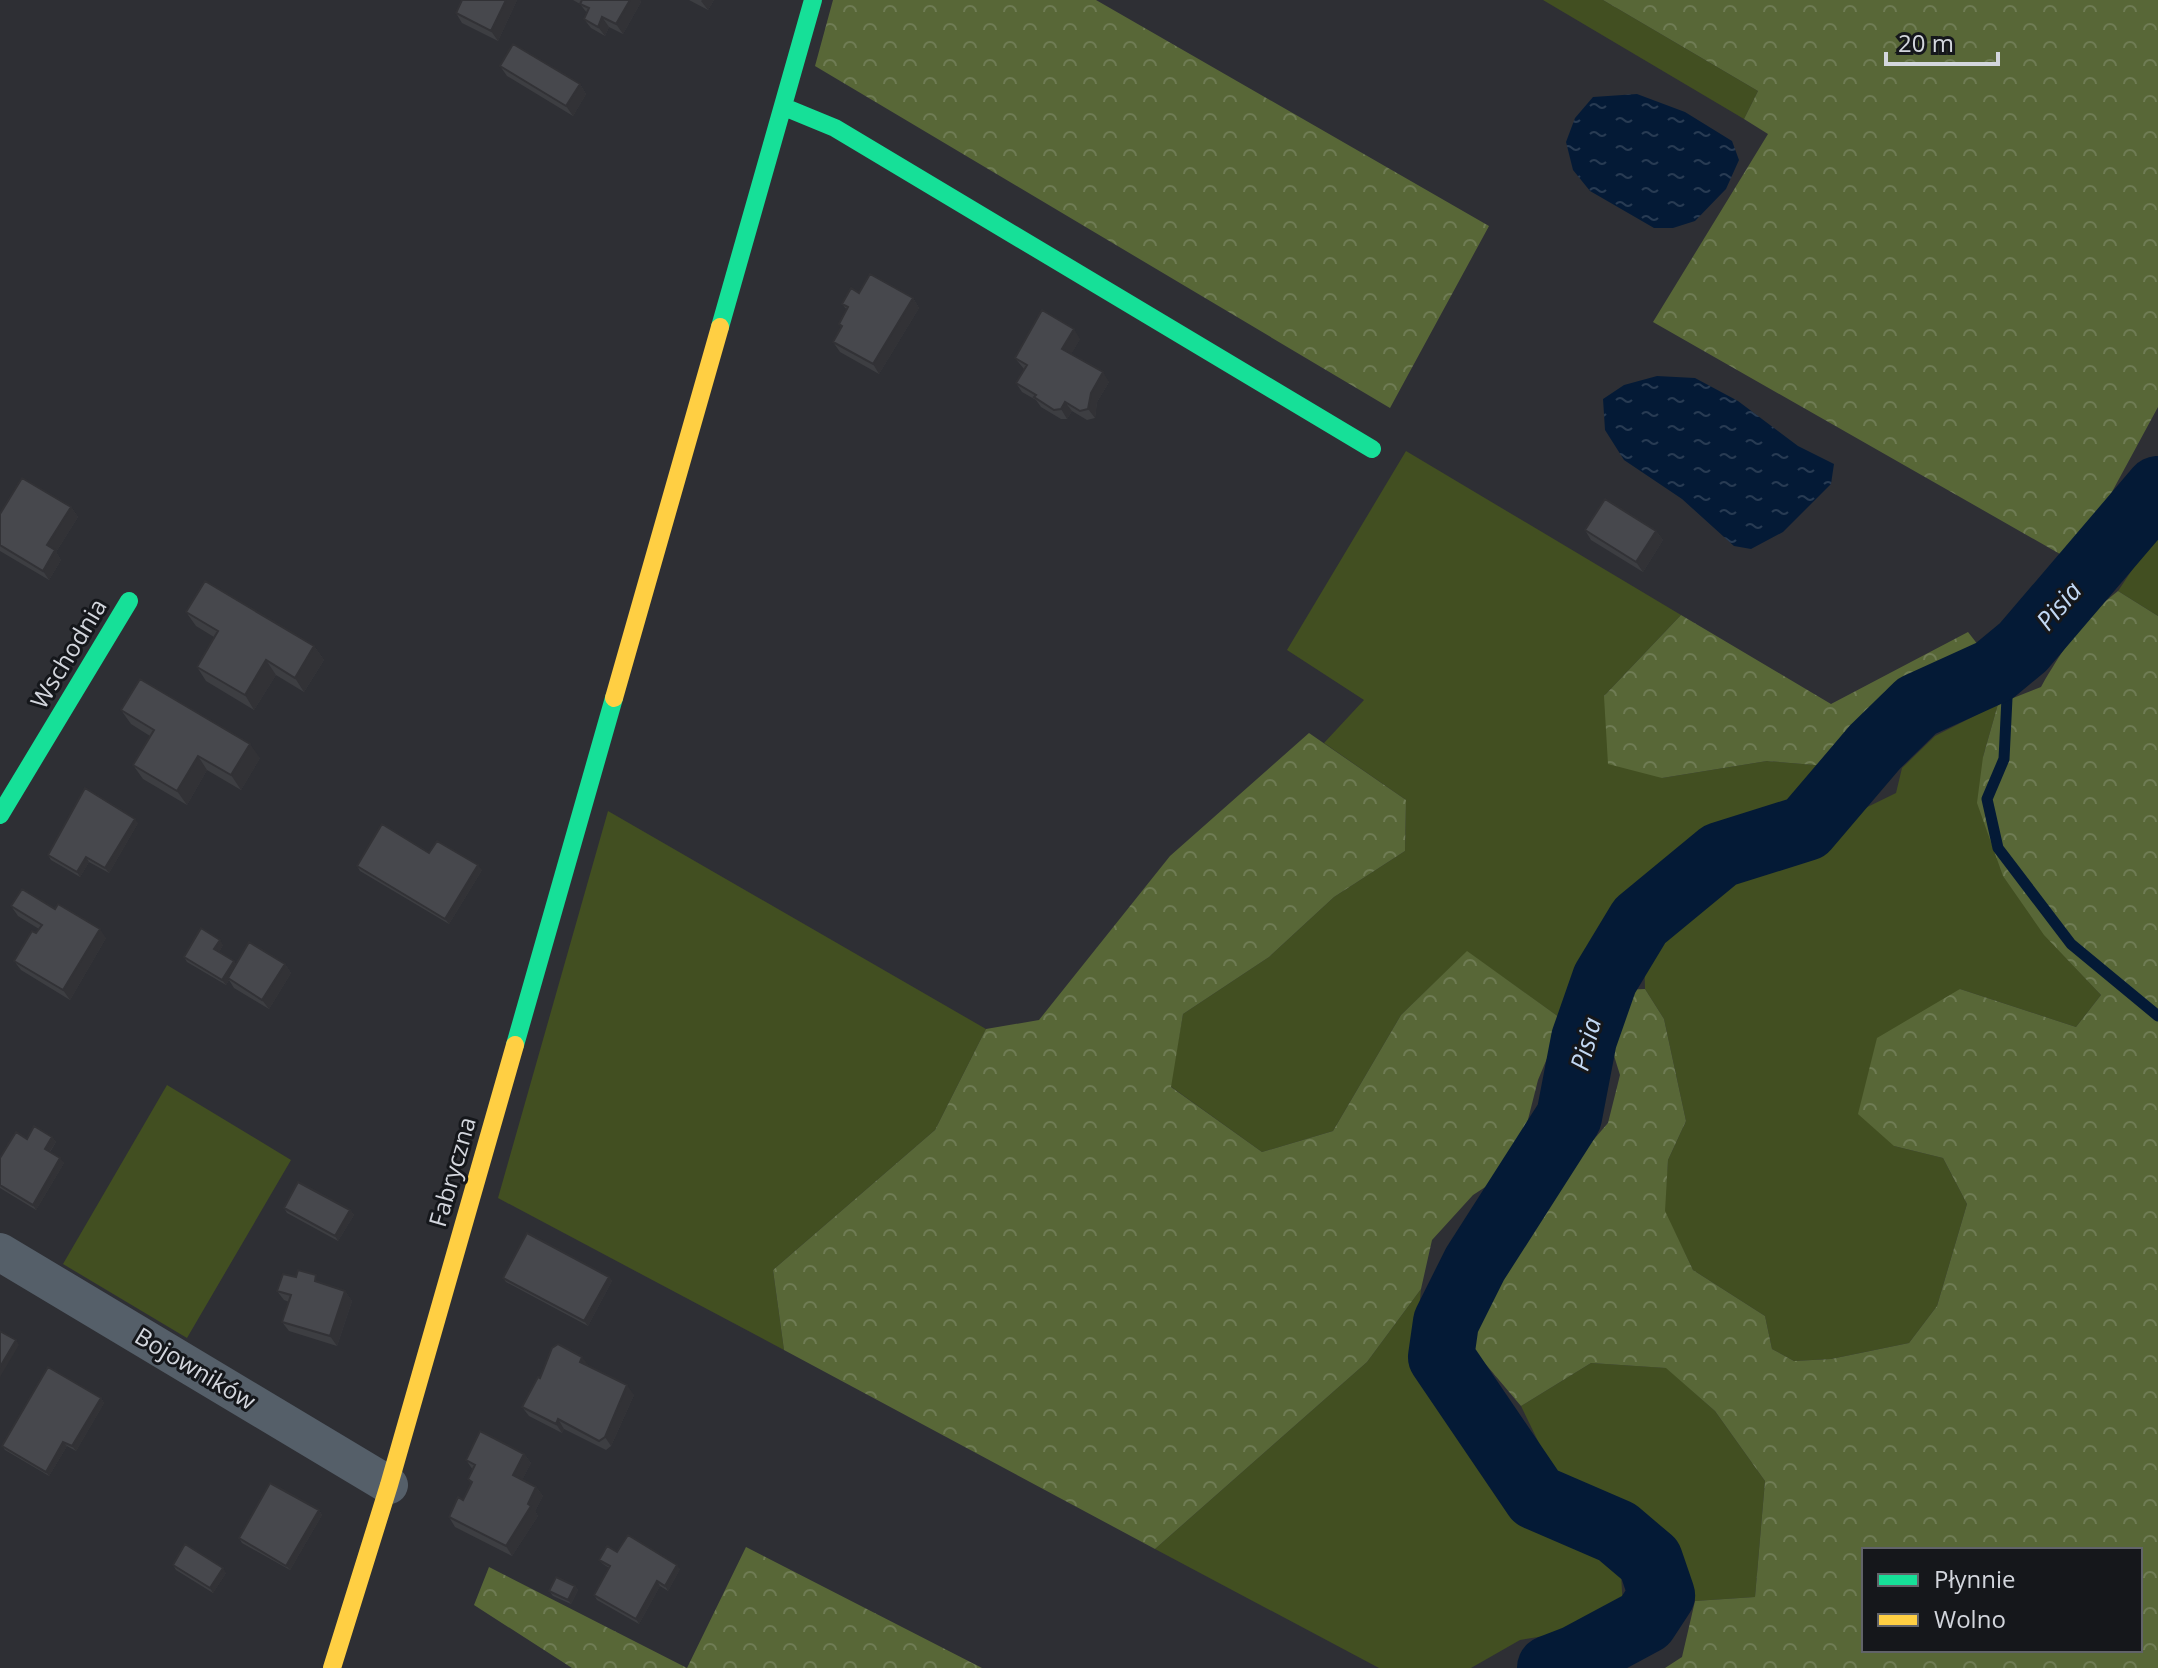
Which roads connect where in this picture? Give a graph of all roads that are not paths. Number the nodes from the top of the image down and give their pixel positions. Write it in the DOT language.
graph roads {
  1 [pos="813,0"];
  2 [pos="784,107"];
  3 [pos="1372,449"];
  4 [pos="129,601"];
  5 [pos="0,815"];
  6 [pos="0,1252"];
  7 [pos="389,1485"];
  8 [pos="332,1668"];
  1 -- 2 [label="street, Fabryczna"];
  2 -- 3 [label="street"];
  2 -- 7 [label="street, Fabryczna"];
  4 -- 5 [label="street, Wschodnia"];
  6 -- 7 [label="street, Bojowników"];
  7 -- 8 [label="street, Fabryczna"];
}
